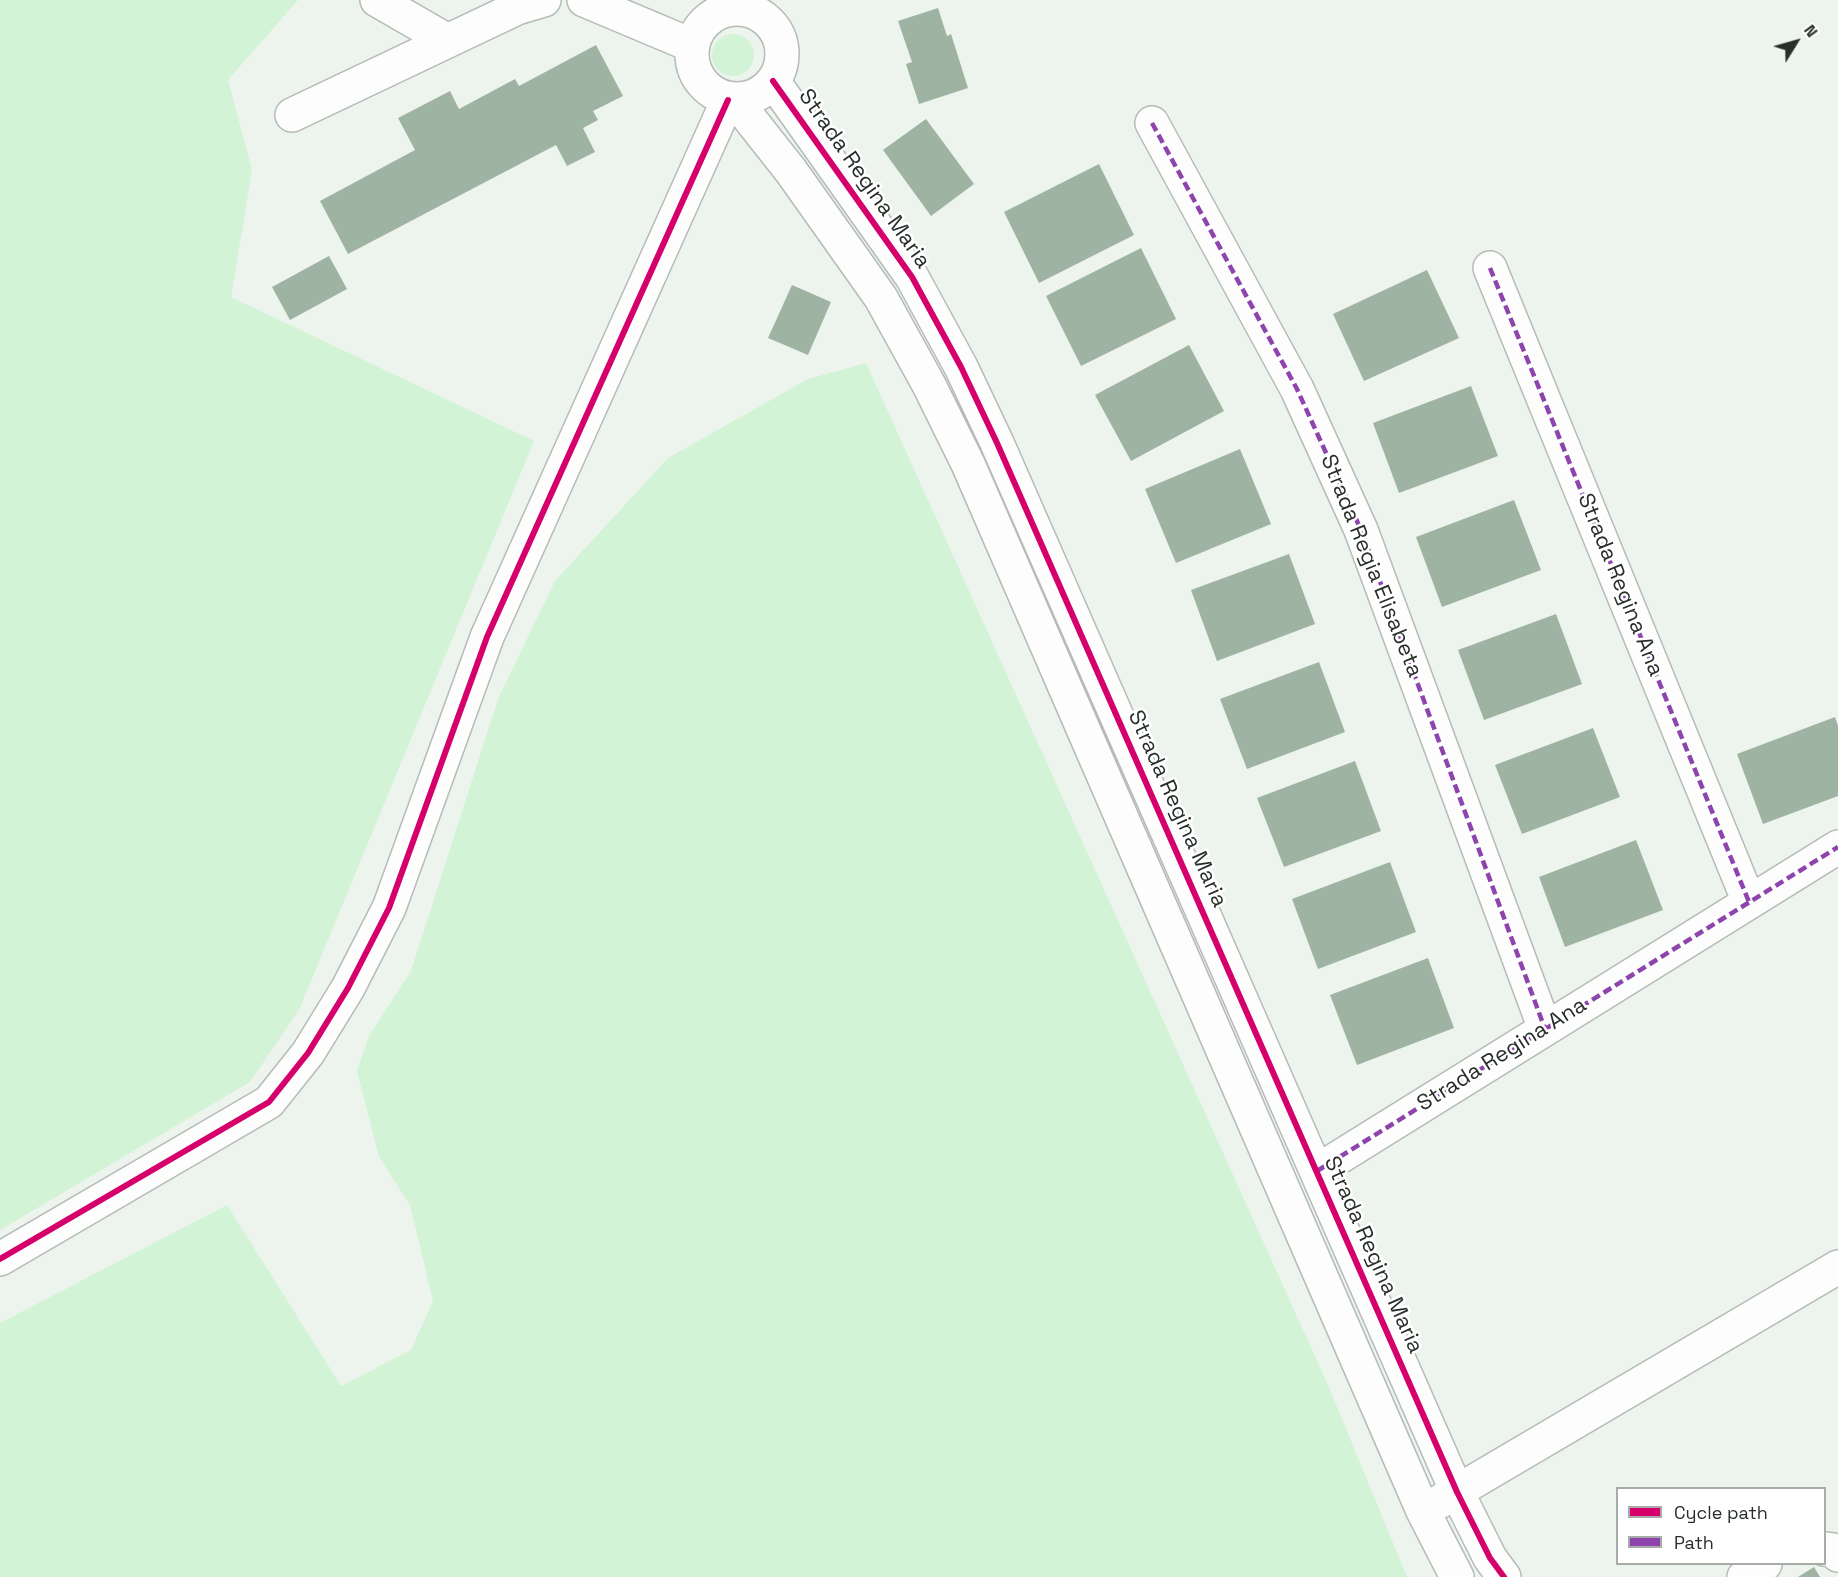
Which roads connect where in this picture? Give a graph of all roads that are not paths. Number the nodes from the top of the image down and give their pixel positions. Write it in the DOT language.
graph roads {
  1 [pos="377,0"];
  2 [pos="544,0"];
  3 [pos="584,0"];
  4 [pos="728,5"];
  5 [pos="448,41"];
  6 [pos="692,45"];
  7 [pos="773,81"];
  8 [pos="731,100"];
  9 [pos="292,115"];
  10 [pos="1152,123"];
  11 [pos="1490,268"];
  12 [pos="1838,847"];
  13 [pos="1749,902"];
  14 [pos="1545,1029"];
  15 [pos="1317,1171"];
  16 [pos="0,1259"];
  17 [pos="1836,1274"];
  18 [pos="1457,1492"];
  19 [pos="1423,1511"];
  20 [pos="1762,1565"];
  21 [pos="1457,1577"];
  22 [pos="1503,1577"];
  23 [pos="1744,1577"];
  1 -- 5 [label="street"];
  2 -- 5 [label="street"];
  3 -- 6 [label="street"];
  4 -- 6 [label="street"];
  4 -- 7 [label="street"];
  5 -- 9 [label="street"];
  6 -- 8 [label="street"];
  7 -- 8 [label="street"];
  7 -- 15 [label="street, Strada Regina Maria"];
  8 -- 16 [label="street"];
  8 -- 19 [label="street"];
  10 -- 14 [label="street, Strada Regia Elisabeta"];
  11 -- 13 [label="street, Strada Regina Ana"];
  12 -- 13 [label="street, Strada Regina Ana"];
  13 -- 14 [label="street, Strada Regina Ana"];
  14 -- 15 [label="street, Strada Regina Ana"];
  15 -- 18 [label="street, Strada Regina Maria"];
  17 -- 18 [label="street"];
  18 -- 19 [label="street"];
  18 -- 22 [label="street, Strada Regina Maria"];
  19 -- 21 [label="street"];
  20 -- 23 [label="street"];
}
